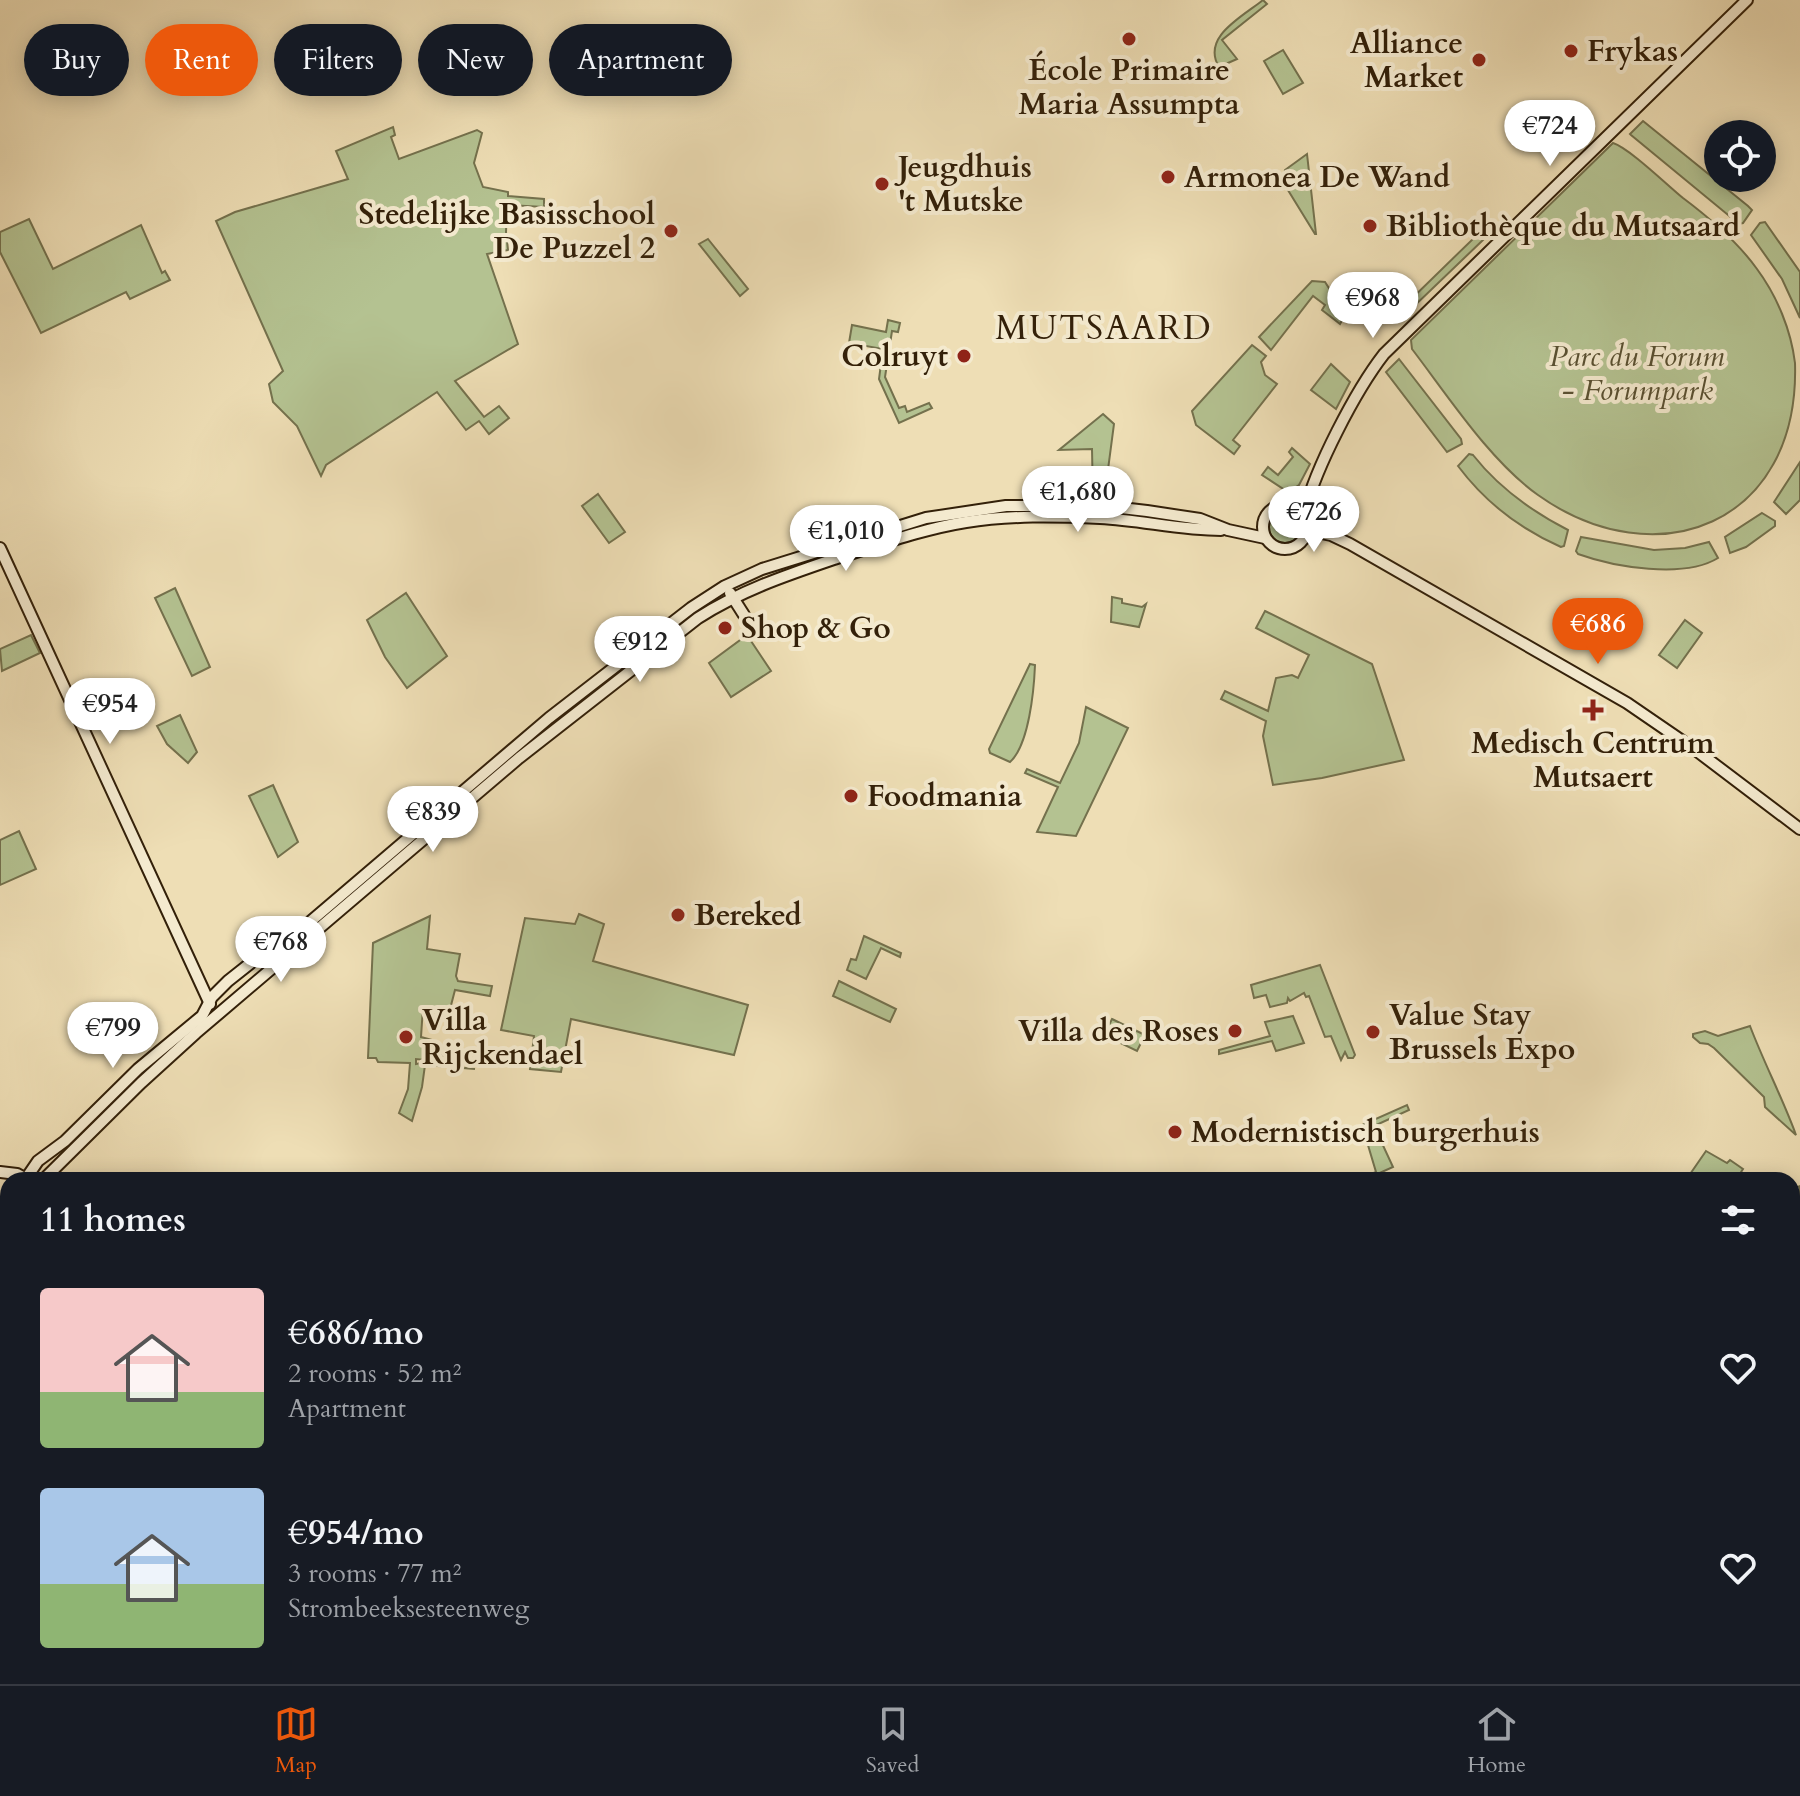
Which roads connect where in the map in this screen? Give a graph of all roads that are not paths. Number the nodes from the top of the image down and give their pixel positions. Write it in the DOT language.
graph roads {
  1 [pos="1747,0"];
  2 [pos="1314,483"];
  3 [pos="1291,506"];
  4 [pos="1304,515"];
  5 [pos="1263,522"];
  6 [pos="1228,530"];
  7 [pos="1307,530"];
  8 [pos="1248,534"];
  9 [pos="1265,538"];
  10 [pos="0,548"];
  11 [pos="730,594"];
  12 [pos="744,615"];
  13 [pos="1800,829"];
  14 [pos="198,978"];
  15 [pos="228,981"];
  16 [pos="211,1006"];
  17 [pos="31,1172"];
  18 [pos="51,1172"];
  1 -- 2 [label="main road"];
  2 -- 3 [label="main road"];
  2 -- 4 [label="main road"];
  3 -- 4 [label="main road"];
  3 -- 5 [label="main road"];
  4 -- 7 [label="main road"];
  5 -- 8 [label="main road"];
  5 -- 9 [label="main road"];
  6 -- 8 [label="main road"];
  6 -- 11 [label="main road"];
  6 -- 15 [label="main road"];
  7 -- 9 [label="main road"];
  7 -- 13 [label="main road"];
  8 -- 9 [label="main road"];
  10 -- 14 [label="main road"];
  11 -- 12 [label="main road"];
  11 -- 18 [label="main road"];
  14 -- 15 [label="main road"];
  14 -- 16 [label="main road"];
  15 -- 16 [label="main road"];
  16 -- 17 [label="main road"];
}
